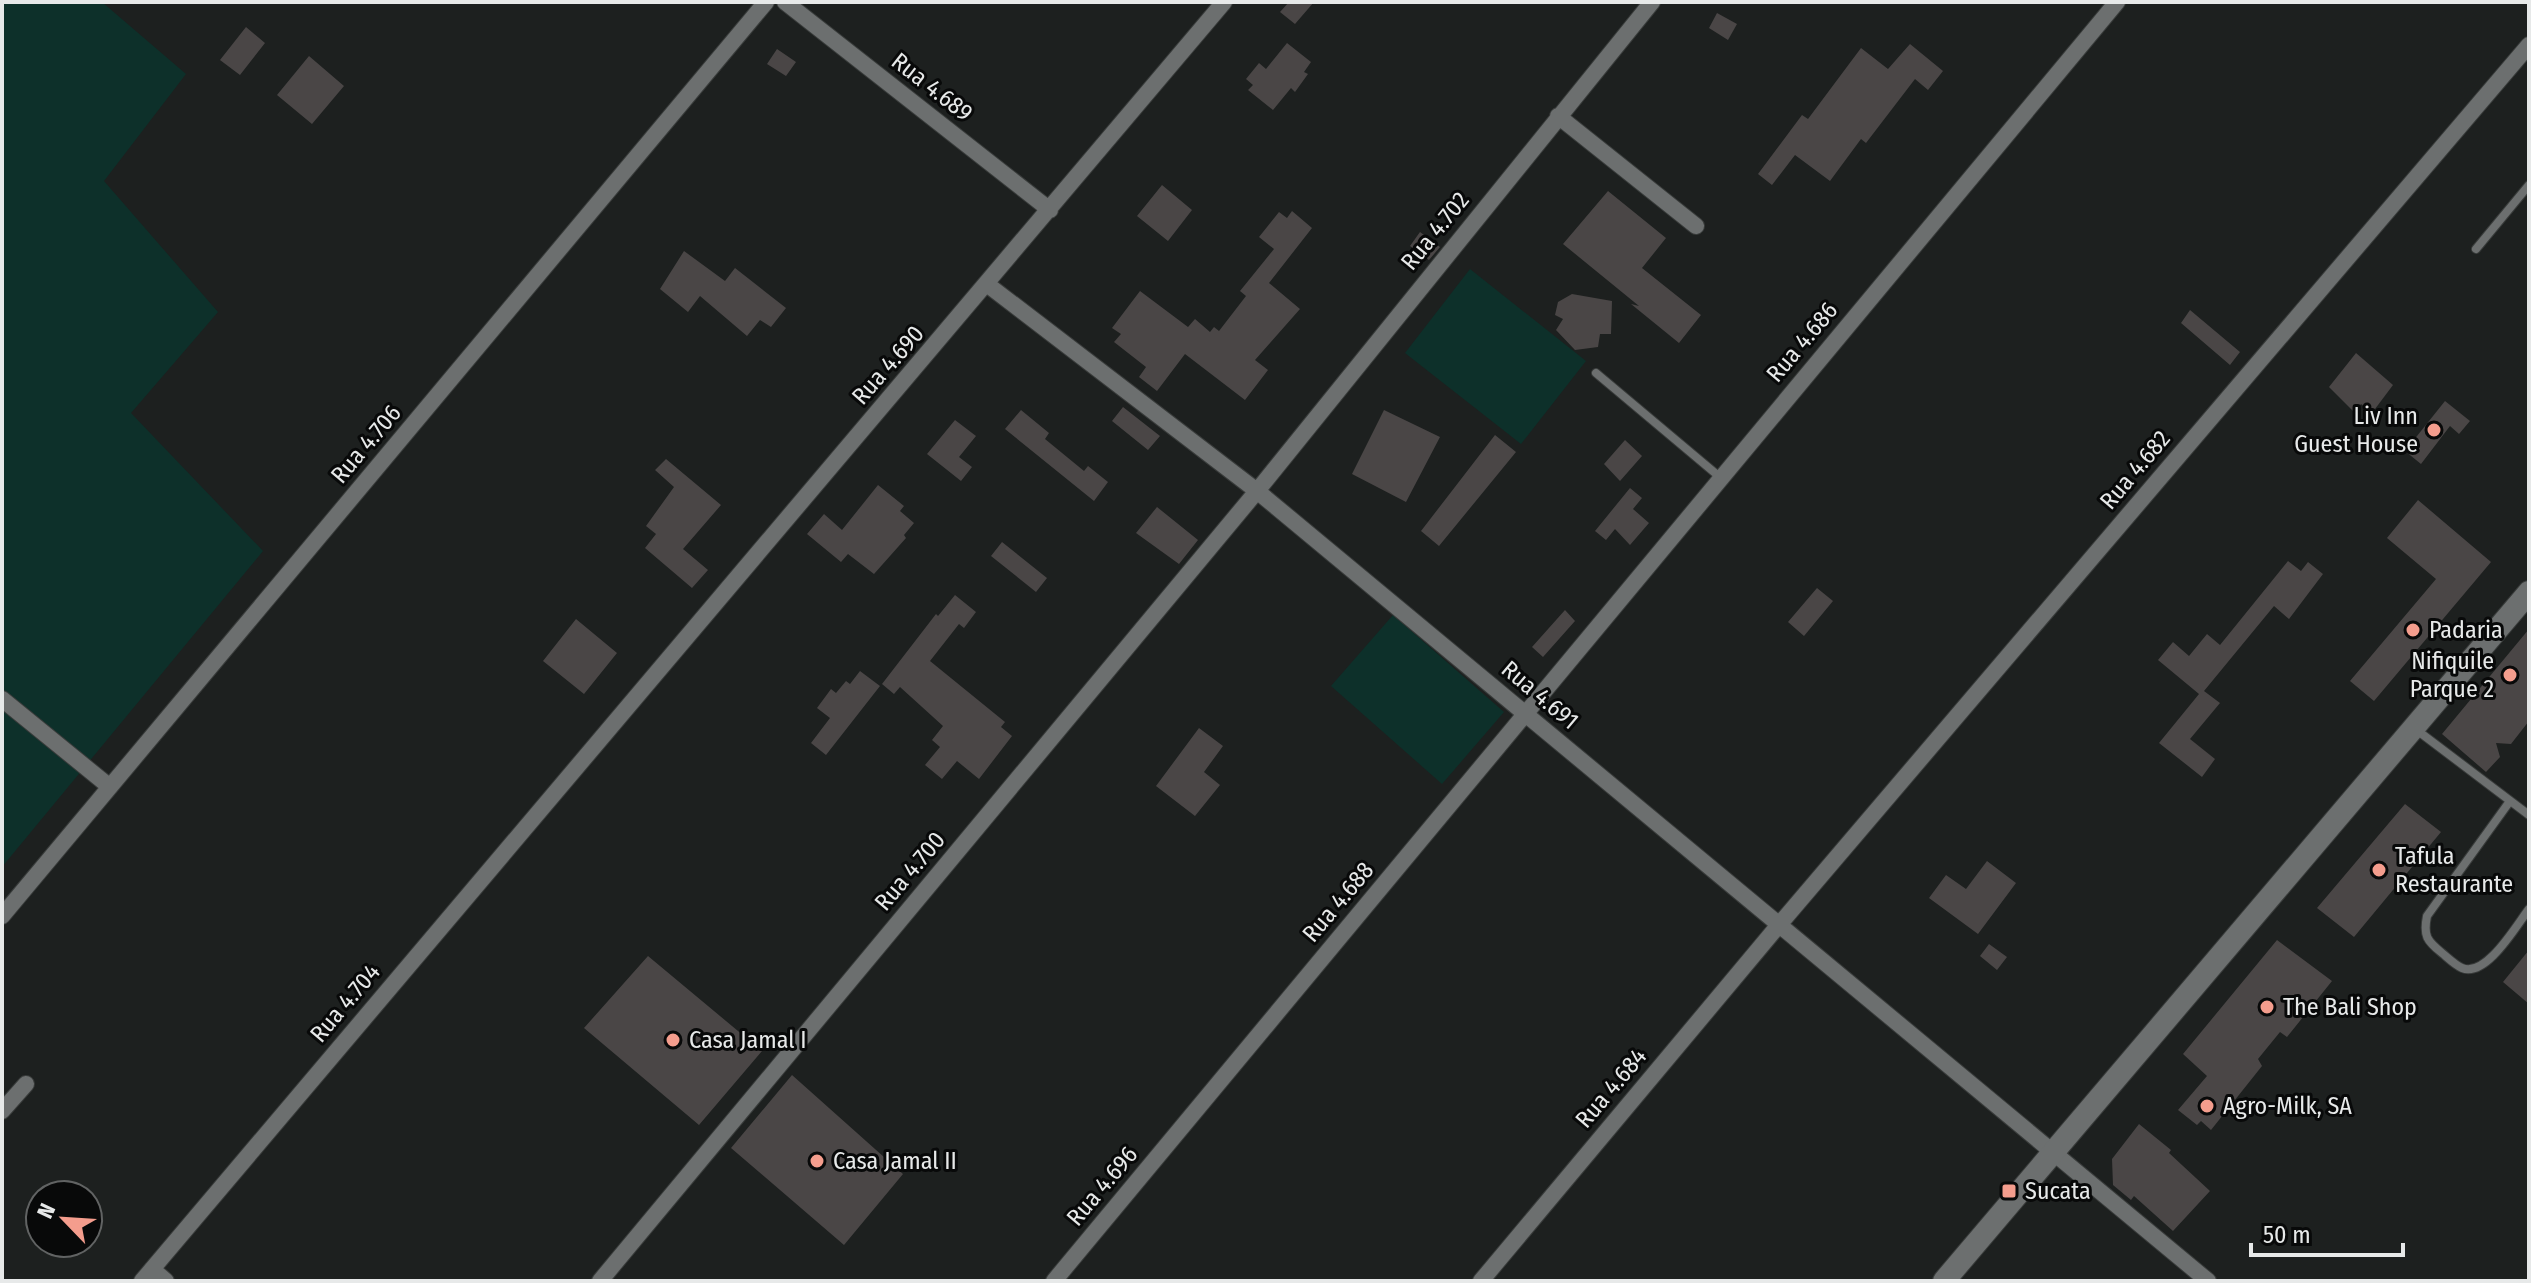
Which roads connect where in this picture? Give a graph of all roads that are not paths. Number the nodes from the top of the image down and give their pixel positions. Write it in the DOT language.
graph roads {
  1 [pos="766,2"];
  2 [pos="785,2"];
  3 [pos="1224,2"];
  4 [pos="1652,2"];
  5 [pos="2117,2"];
  6 [pos="2529,45"];
  7 [pos="1558,116"];
  8 [pos="2529,185"];
  9 [pos="1050,210"];
  10 [pos="1696,226"];
  11 [pos="2476,249"];
  12 [pos="988,285"];
  13 [pos="1596,373"];
  14 [pos="1721,478"];
  15 [pos="1257,491"];
  16 [pos="2529,592"];
  17 [pos="2,699"];
  18 [pos="1526,713"];
  19 [pos="2413,728"];
  20 [pos="585,756"];
  21 [pos="110,787"];
  22 [pos="2510,801"];
  23 [pos="2529,815"];
  24 [pos="2529,909"];
  25 [pos="2,916"];
  26 [pos="1778,926"];
  27 [pos="26,1084"];
  28 [pos="2,1111"];
  29 [pos="1187,1122"];
  30 [pos="2054,1150"];
  31 [pos="147,1275"];
  32 [pos="166,1281"];
  33 [pos="600,1281"];
  34 [pos="1054,1281"];
  35 [pos="1481,1281"];
  36 [pos="1944,1281"];
  37 [pos="2208,1281"];
  1 -- 21 [label="street, Rua 4.706"];
  2 -- 9 [label="street, Rua 4.689"];
  3 -- 9 [label="street, Rua 4.690"];
  4 -- 7 [label="street, Rua 4.702"];
  5 -- 14 [label="street, Rua 4.686"];
  6 -- 26 [label="street, Rua 4.682"];
  7 -- 10 [label="street"];
  7 -- 15 [label="street, Rua 4.702"];
  8 -- 11 [label="lane"];
  9 -- 12 [label="street, Rua 4.690"];
  12 -- 15 [label="street, Rua 4.691"];
  12 -- 20 [label="street, Rua 4.690"];
  13 -- 14 [label="lane"];
  14 -- 18 [label="street, Rua 4.686"];
  15 -- 18 [label="street, Rua 4.691"];
  15 -- 33 [label="street, Rua 4.700"];
  16 -- 19 [label="main road"];
  17 -- 21 [label="street"];
  18 -- 26 [label="street, Rua 4.691"];
  18 -- 29 [label="street, Rua 4.688"];
  19 -- 22 [label="lane"];
  19 -- 30 [label="main road"];
  20 -- 31 [label="street, Rua 4.704"];
  21 -- 25 [label="street, Rua 4.706"];
  22 -- 23 [label="lane"];
  22 -- 24 [label="lane"];
  26 -- 30 [label="street, Rua 4.691"];
  26 -- 35 [label="street, Rua 4.684"];
  27 -- 28 [label="street"];
  29 -- 34 [label="street, Rua 4.696"];
  30 -- 36 [label="main road"];
  30 -- 37 [label="street, Rua 4.691"];
  31 -- 32 [label="street"];
}
